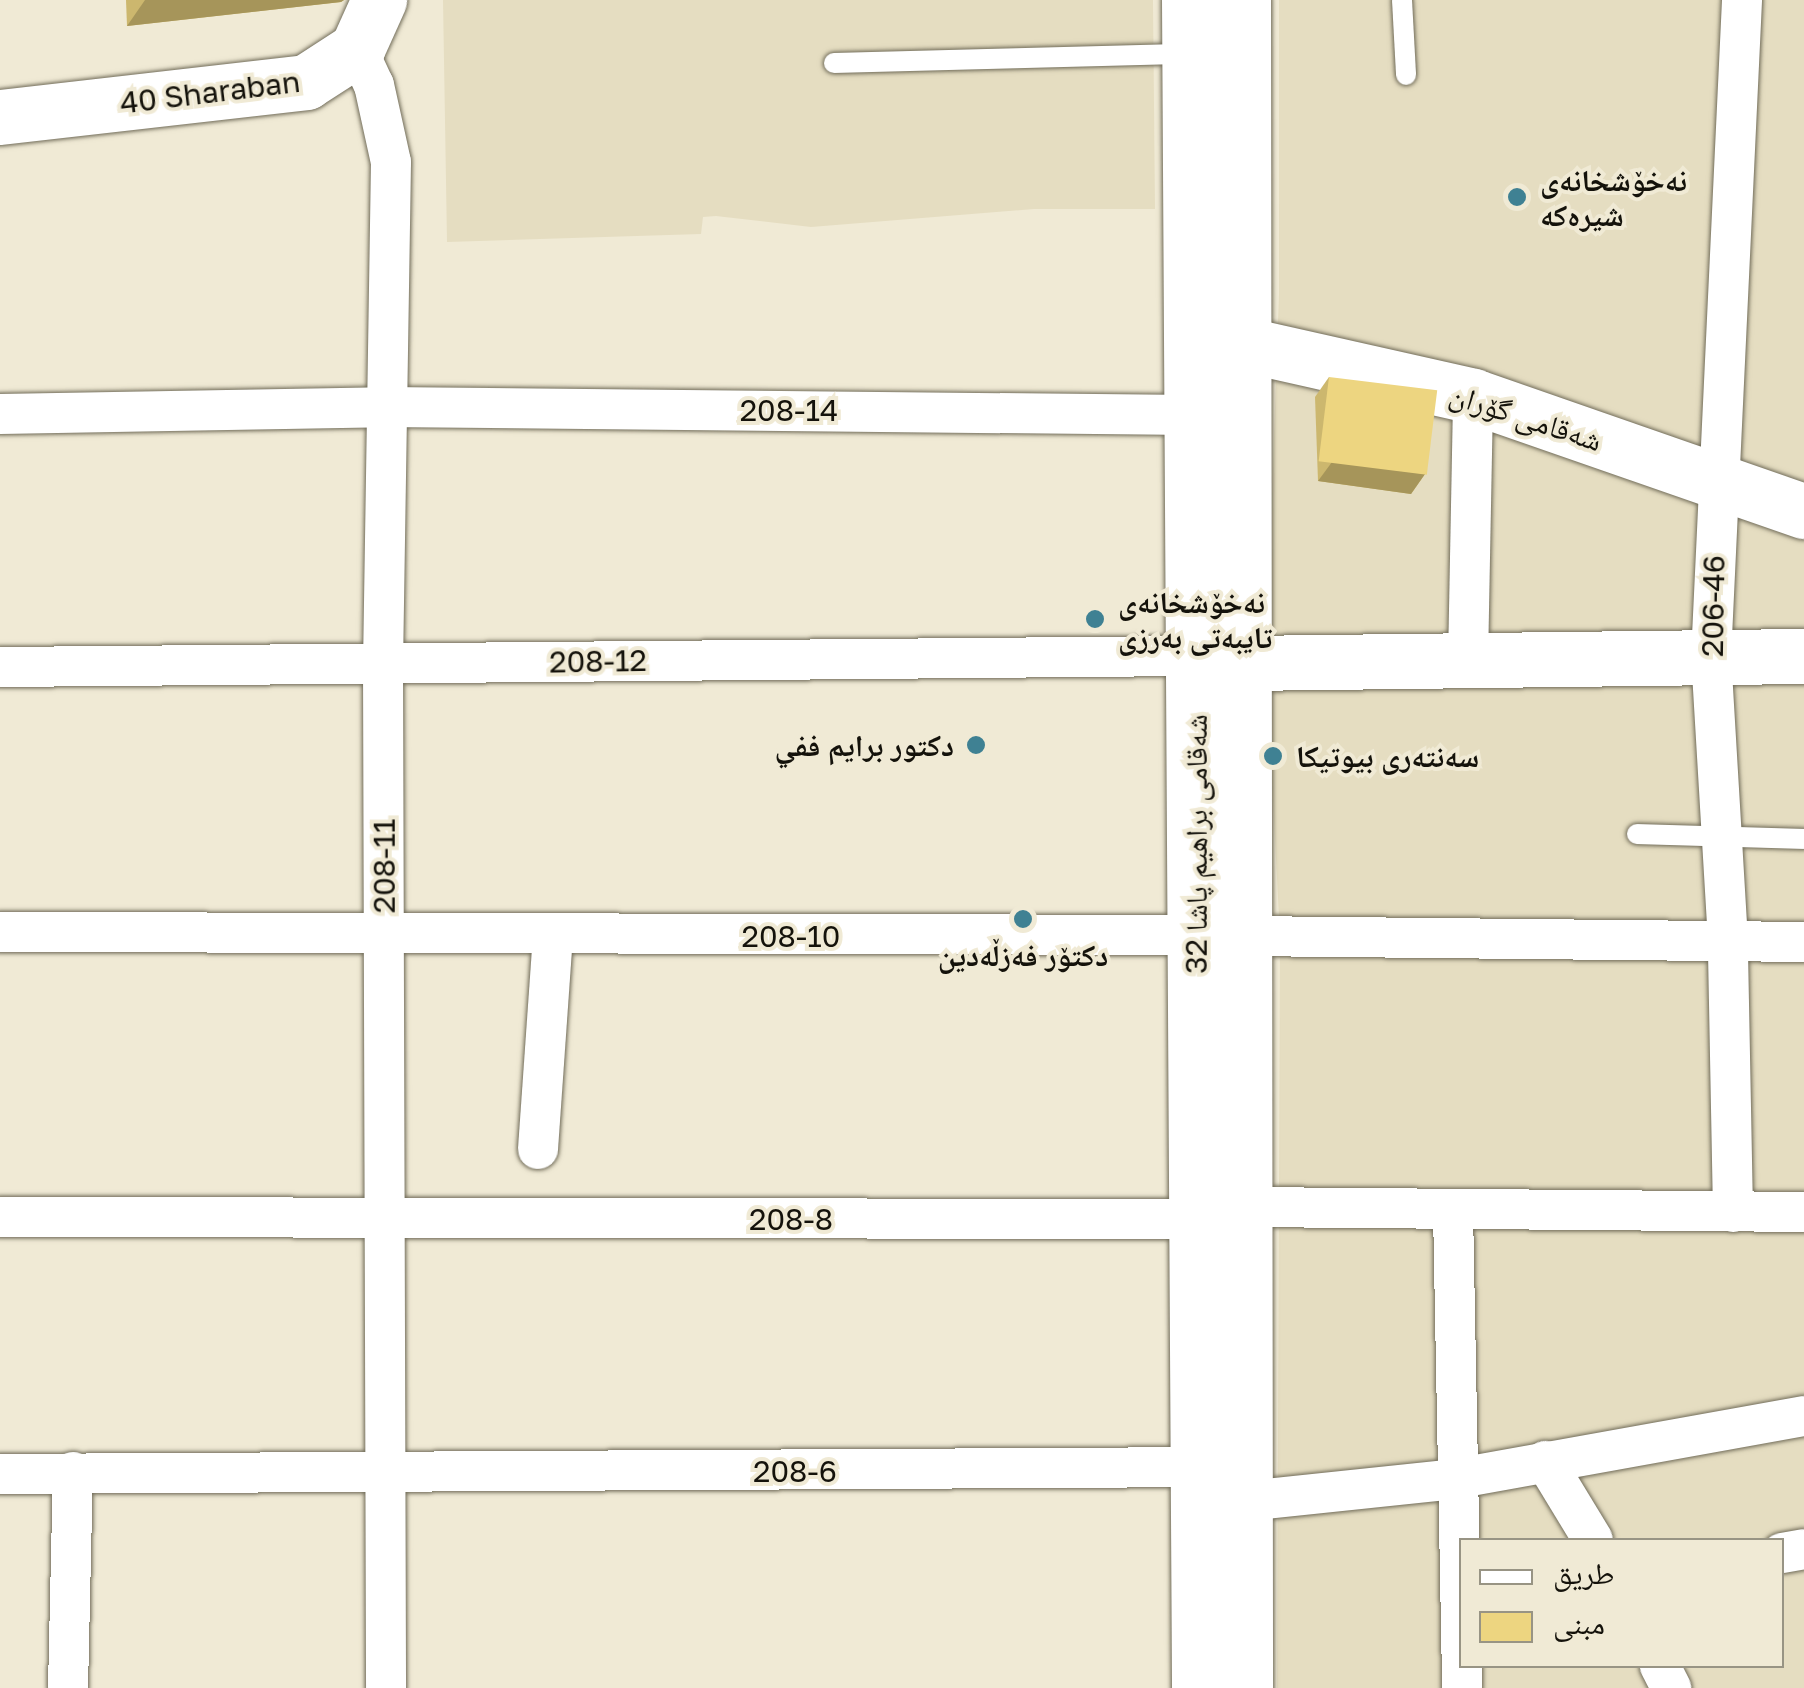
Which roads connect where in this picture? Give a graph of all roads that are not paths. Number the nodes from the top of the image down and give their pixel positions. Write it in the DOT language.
graph roads {
  1 [pos="380,0"];
  2 [pos="1190,0"];
  3 [pos="1243,0"];
  4 [pos="1402,0"];
  5 [pos="1742,0"];
  6 [pos="357,49"];
  7 [pos="1190,54"];
  8 [pos="834,63"];
  9 [pos="1406,75"];
  10 [pos="0,117"];
  11 [pos="1243,344"];
  12 [pos="1473,396"];
  13 [pos="384,407"];
  14 [pos="0,414"];
  15 [pos="1192,415"];
  16 [pos="1715,481"];
  17 [pos="1804,511"];
  18 [pos="1804,656"];
  19 [pos="1711,658"];
  20 [pos="1219,659"];
  21 [pos="1468,662"];
  22 [pos="384,664"];
  23 [pos="0,667"];
  24 [pos="1637,834"];
  25 [pos="1722,836"];
  26 [pos="1804,839"];
  27 [pos="384,929"];
  28 [pos="0,932"];
  29 [pos="553,936"];
  30 [pos="1221,936"];
  31 [pos="1728,941"];
  32 [pos="1804,942"];
  33 [pos="538,1149"];
  34 [pos="1453,1210"];
  35 [pos="1733,1212"];
  36 [pos="1804,1212"];
  37 [pos="1223,1213"];
  38 [pos="0,1217"];
  39 [pos="383,1219"];
  40 [pos="1804,1416"];
  41 [pos="1544,1460"];
  42 [pos="1202,1467"];
  43 [pos="388,1470"];
  44 [pos="74,1472"];
  45 [pos="0,1474"];
  46 [pos="1454,1479"];
  47 [pos="1246,1502"];
  48 [pos="1592,1538"];
  49 [pos="1459,1610"];
  50 [pos="68,1685"];
  51 [pos="386,1688"];
  52 [pos="1199,1688"];
  53 [pos="1245,1688"];
  1 -- 6 [label="main road"];
  2 -- 7 [label="main road, شەقامی براهیم پاشا 32"];
  3 -- 11 [label="main road, شەقامی براهیم پاشا 32"];
  4 -- 9 [label="lane"];
  5 -- 16 [label="street, 206-46"];
  6 -- 10 [label="main road, 40 Sharaban"];
  6 -- 13 [label="street, 208-11"];
  7 -- 8 [label="lane"];
  7 -- 15 [label="main road, شەقامی براهیم پاشا 32"];
  11 -- 12 [label="main road, شەقامی گۆران"];
  11 -- 20 [label="main road, شەقامی براهیم پاشا 32"];
  12 -- 16 [label="main road, شەقامی گۆران"];
  12 -- 21 [label="street"];
  13 -- 14 [label="street, 208-14"];
  13 -- 15 [label="street, 208-14"];
  13 -- 22 [label="street, 208-11"];
  15 -- 20 [label="main road, شەقامی براهیم پاشا 32"];
  16 -- 17 [label="main road, شەقامی گۆران"];
  16 -- 19 [label="street, 206-46"];
  18 -- 19 [label="main road"];
  19 -- 21 [label="main road"];
  19 -- 25 [label="street, 206-46"];
  20 -- 21 [label="main road"];
  20 -- 22 [label="street, 208-12"];
  20 -- 30 [label="main road, شەقامی براهیم پاشا 32"];
  22 -- 23 [label="street, 208-12"];
  22 -- 27 [label="street, 208-11"];
  24 -- 25 [label="lane"];
  25 -- 26 [label="lane"];
  25 -- 31 [label="street, 206-46"];
  27 -- 28 [label="street, 208-10"];
  27 -- 29 [label="street, 208-10"];
  27 -- 39 [label="street, 208-11"];
  29 -- 30 [label="street, 208-10"];
  29 -- 33 [label="street"];
  30 -- 31 [label="street, 208-10"];
  30 -- 37 [label="main road, شەقامی براهیم پاشا 32"];
  31 -- 32 [label="street, 208-10"];
  31 -- 35 [label="street, 206-46"];
  34 -- 35 [label="street, 208-8"];
  34 -- 37 [label="street, 208-8"];
  34 -- 46 [label="street"];
  35 -- 36 [label="street, 208-8"];
  37 -- 39 [label="street, 208-8"];
  37 -- 42 [label="main road, شەقامی براهیم پاشا 32"];
  37 -- 47 [label="main road, شەقامی براهیم پاشا 32"];
  38 -- 39 [label="street, 208-8"];
  39 -- 43 [label="street, 208-11"];
  40 -- 41 [label="street"];
  41 -- 46 [label="street"];
  41 -- 48 [label="street"];
  42 -- 43 [label="street, 208-6"];
  42 -- 52 [label="main road, شەقامی براهیم پاشا 32"];
  43 -- 44 [label="street, 208-6"];
  43 -- 51 [label="street, 208-11"];
  44 -- 45 [label="street, 208-6"];
  44 -- 50 [label="street"];
  46 -- 47 [label="street"];
  46 -- 49 [label="street"];
  47 -- 53 [label="main road, شەقامی براهیم پاشا 32"];
}
